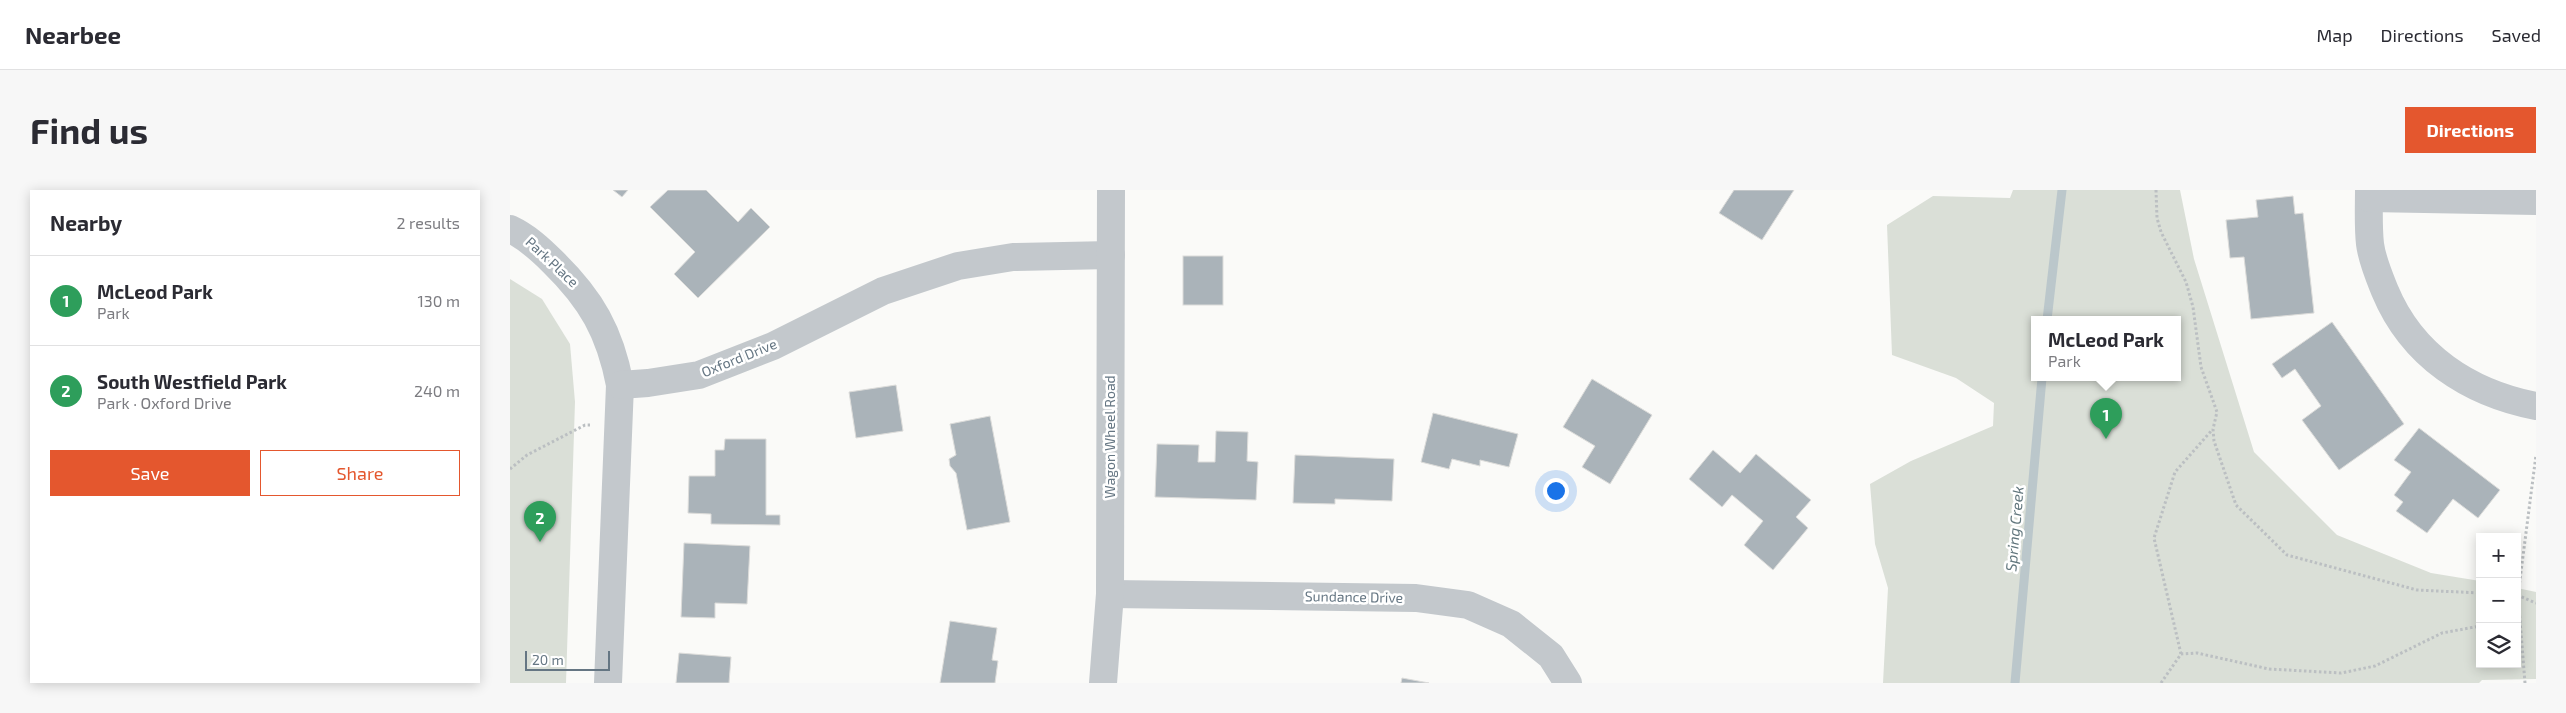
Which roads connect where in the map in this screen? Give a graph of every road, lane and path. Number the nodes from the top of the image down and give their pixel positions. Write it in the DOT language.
graph roads {
  1 [pos="1111,190"];
  2 [pos="2156,190"];
  3 [pos="2369,194"];
  4 [pos="2536,201"];
  5 [pos="510,229"];
  6 [pos="1111,255"];
  7 [pos="620,385"];
  8 [pos="2536,406"];
  9 [pos="619,423"];
  10 [pos="2213,429"];
  11 [pos="2536,455"];
  12 [pos="510,469"];
  13 [pos="2519,578"];
  14 [pos="2476,593"];
  15 [pos="1110,594"];
  16 [pos="2521,597"];
  17 [pos="2536,603"];
  18 [pos="2520,623"];
  19 [pos="2476,627"];
  20 [pos="2181,654"];
  21 [pos="608,683"];
  22 [pos="1103,683"];
  23 [pos="1568,683"];
  24 [pos="2161,683"];
  25 [pos="2525,683"];
  1 -- 6 [label="street, Wagon Wheel Road"];
  2 -- 10 [label="path"];
  3 -- 4 [label="street"];
  3 -- 8 [label="street"];
  5 -- 7 [label="street, Park Place"];
  6 -- 7 [label="street, Oxford Drive"];
  6 -- 15 [label="street, Wagon Wheel Road"];
  7 -- 9 [label="street"];
  9 -- 12 [label="path"];
  9 -- 21 [label="street"];
  10 -- 14 [label="path"];
  10 -- 20 [label="path"];
  11 -- 13 [label="path"];
  15 -- 22 [label="street, Wagon Wheel Road"];
  15 -- 23 [label="street, Sundance Drive"];
  16 -- 17 [label="path"];
  18 -- 25 [label="path"];
  19 -- 20 [label="path"];
  20 -- 24 [label="path"];
}
